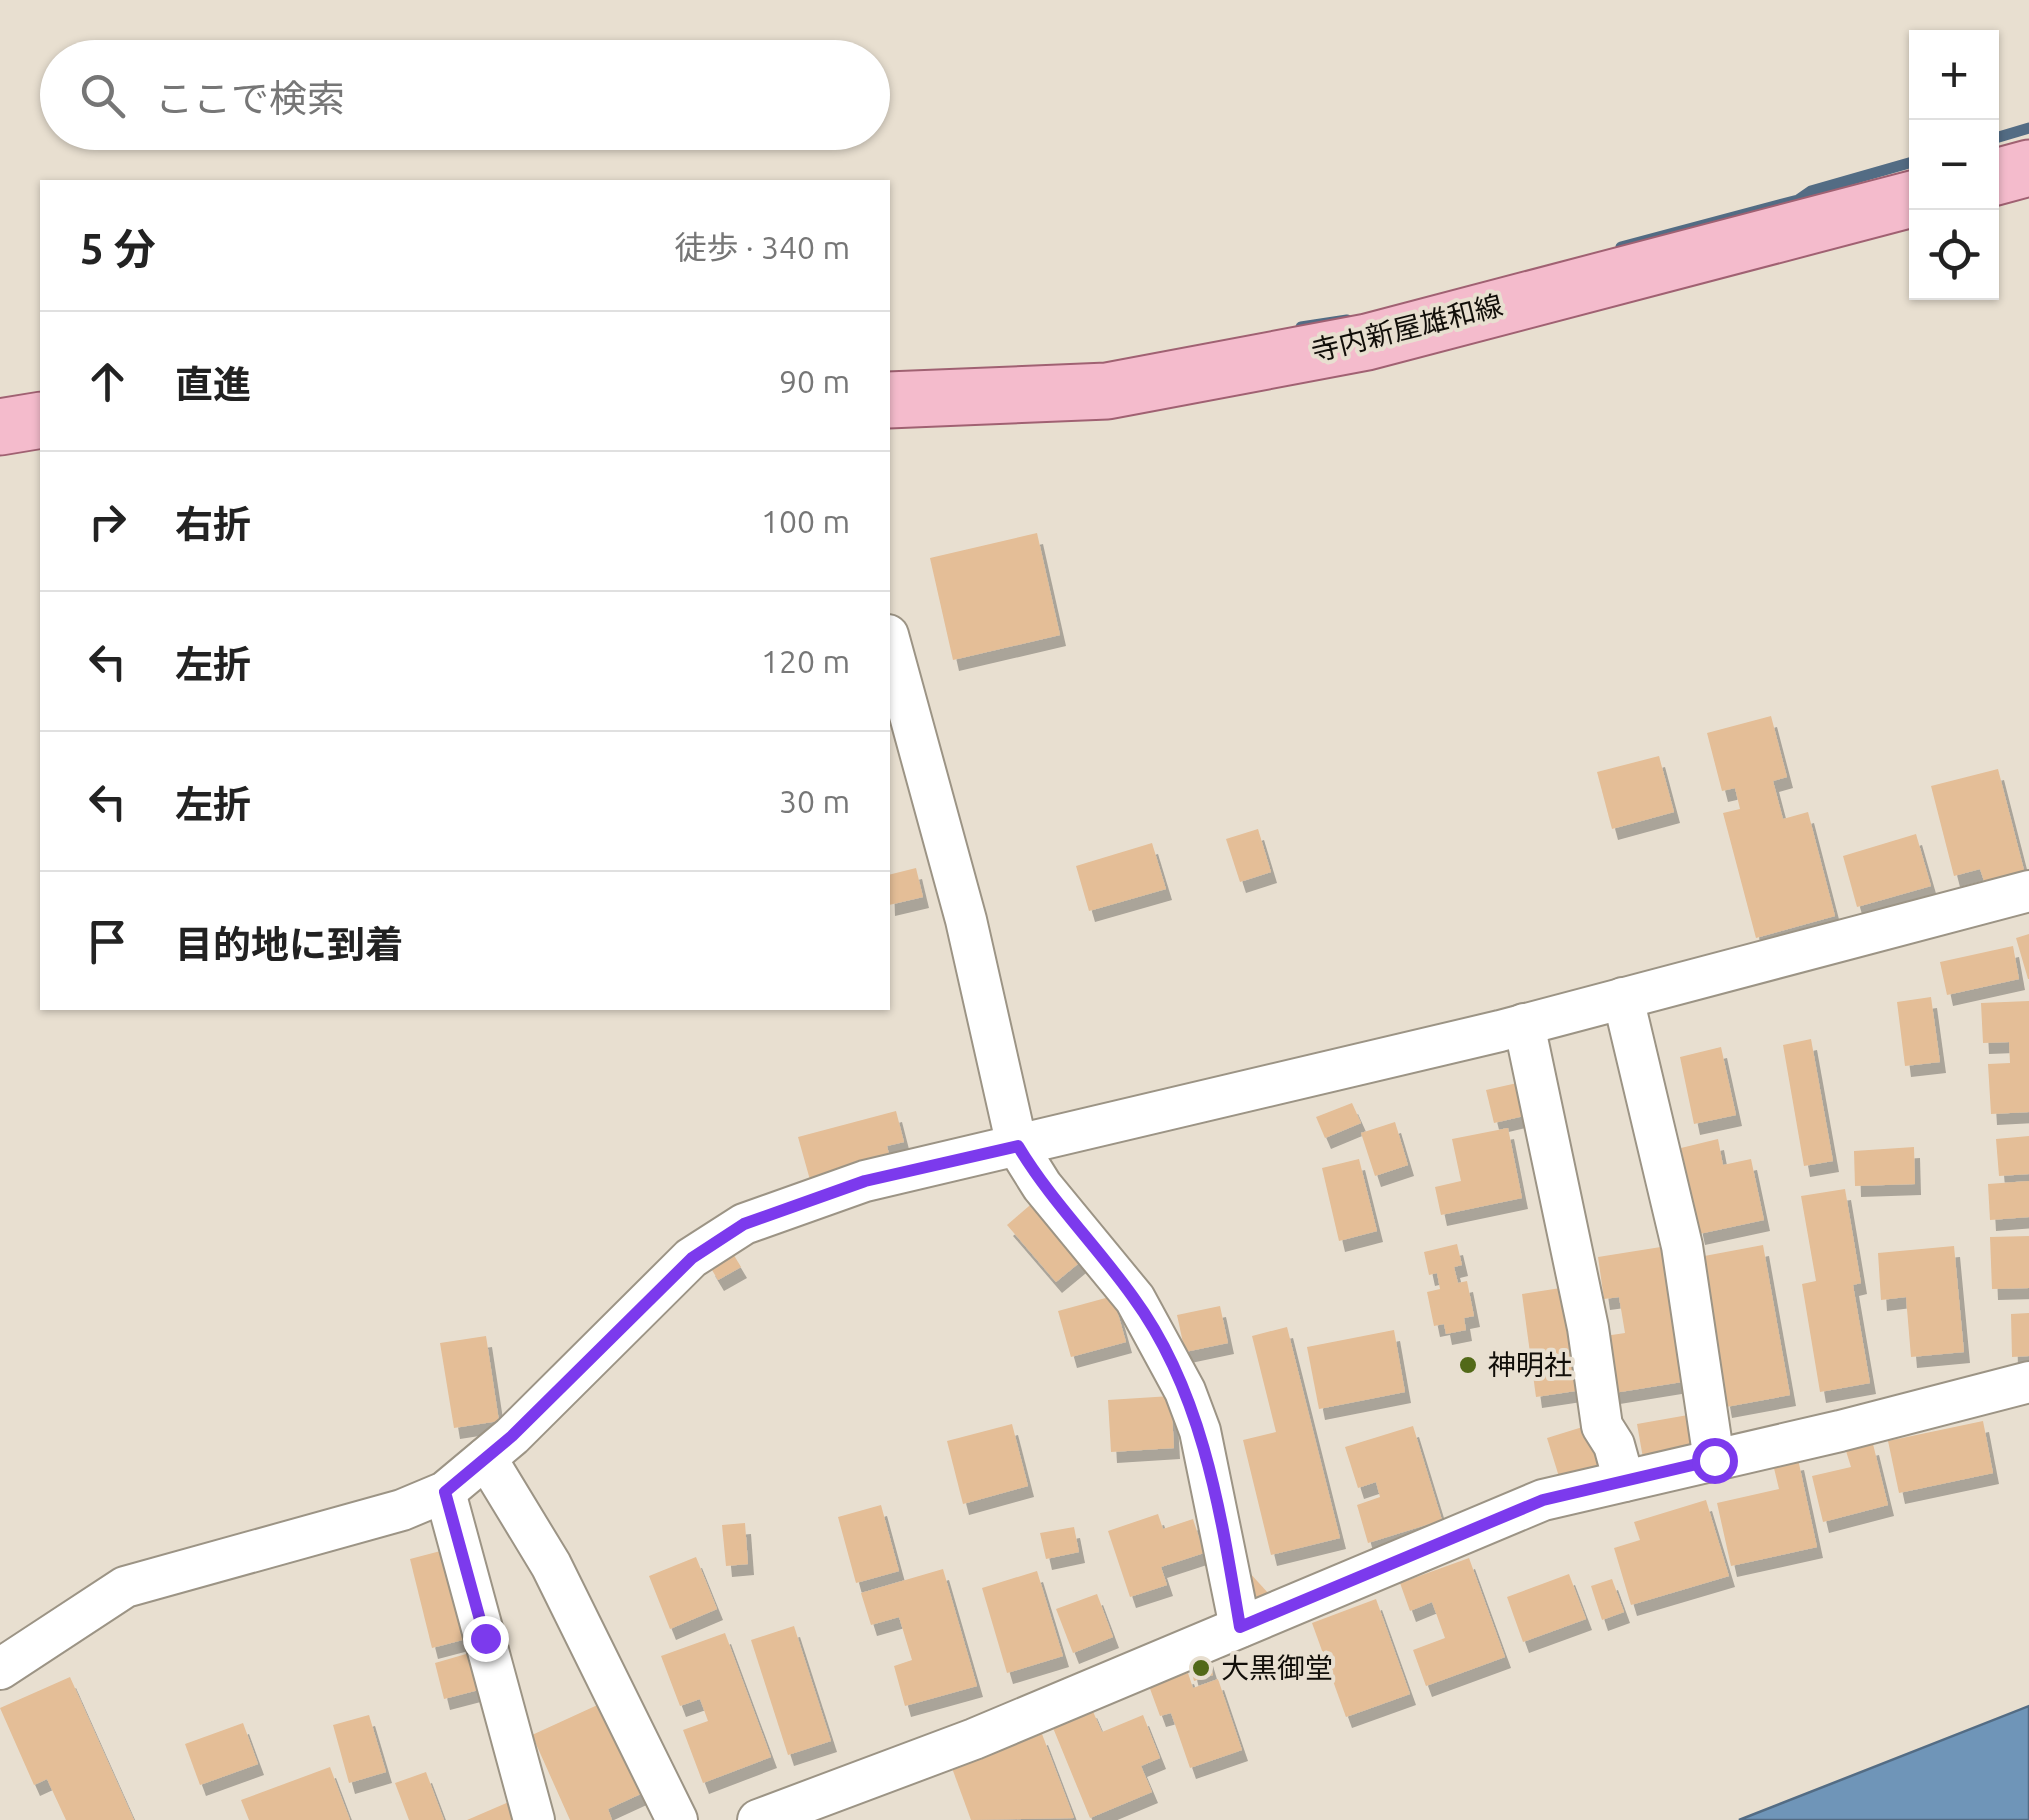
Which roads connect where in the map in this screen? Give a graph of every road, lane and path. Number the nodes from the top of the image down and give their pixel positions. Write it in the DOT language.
graph roads {
  1 [pos="2029,168"];
  2 [pos="1999,176"];
  3 [pos="1909,200"];
  4 [pos="890,400"];
  5 [pos="40,420"];
  6 [pos="0,426"];
  7 [pos="890,642"];
  8 [pos="2029,890"];
  9 [pos="1623,998"];
  10 [pos="1524,1024"];
  11 [pos="1018,1146"];
  12 [pos="2029,1382"];
  13 [pos="486,1458"];
  14 [pos="1714,1460"];
  15 [pos="1624,1481"];
  16 [pos="445,1492"];
  17 [pos="1240,1627"];
  18 [pos="0,1669"];
  19 [pos="534,1820"];
  20 [pos="677,1820"];
  21 [pos="758,1820"];
  1 -- 2 [label="main road"];
  3 -- 4 [label="main road, 寺内新屋雄和線"];
  5 -- 6 [label="main road"];
  7 -- 11 [label="street"];
  8 -- 9 [label="street"];
  9 -- 10 [label="street"];
  9 -- 14 [label="street"];
  10 -- 11 [label="street"];
  10 -- 15 [label="street"];
  11 -- 13 [label="street"];
  11 -- 17 [label="street"];
  12 -- 14 [label="street"];
  13 -- 16 [label="street"];
  13 -- 20 [label="street"];
  14 -- 15 [label="street"];
  15 -- 17 [label="street"];
  16 -- 18 [label="street"];
  16 -- 19 [label="street"];
  17 -- 21 [label="street"];
}
